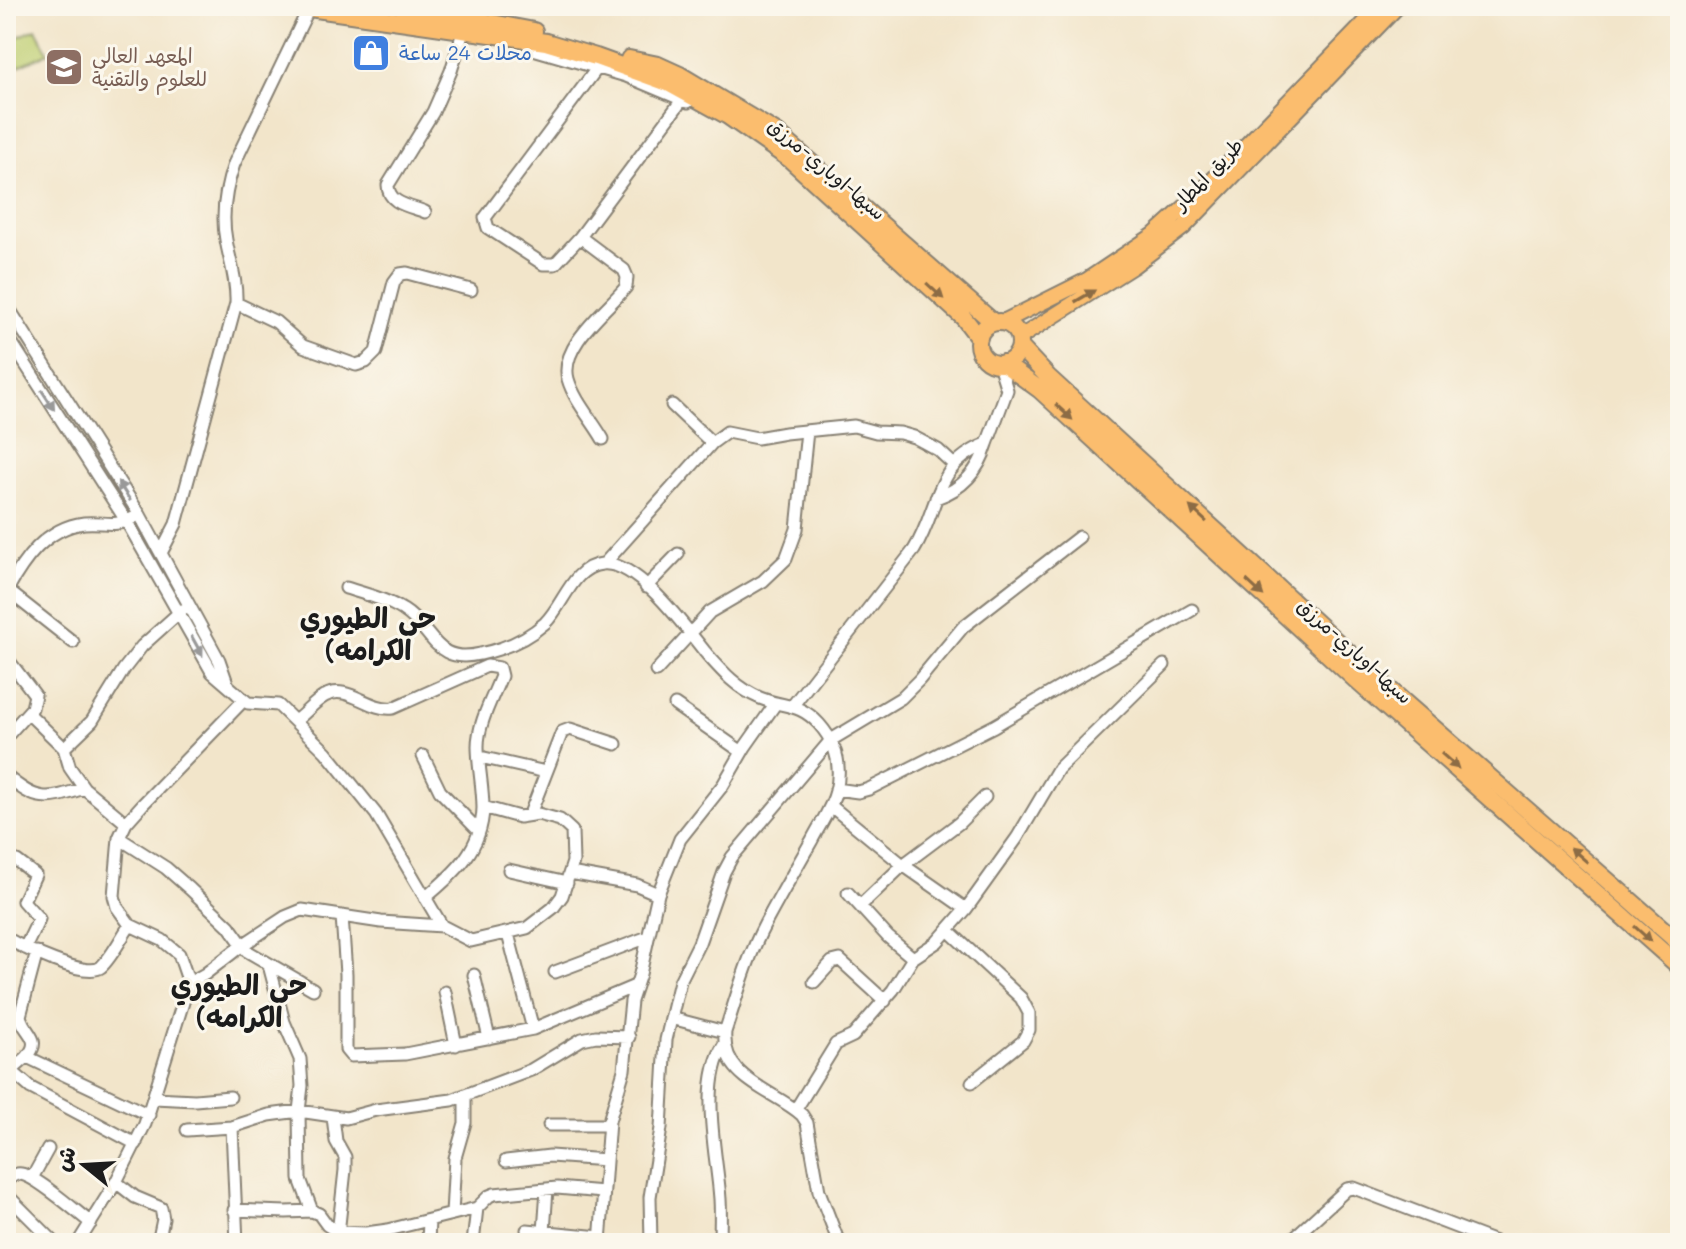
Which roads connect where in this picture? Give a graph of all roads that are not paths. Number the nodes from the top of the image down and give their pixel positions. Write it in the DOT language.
graph roads {
  1 [pos="406,6"];
  2 [pos="1381,6"];
  3 [pos="1398,6"];
  4 [pos="305,7"];
  5 [pos="463,32"];
  6 [pos="523,38"];
  7 [pos="598,67"];
  8 [pos="682,100"];
  9 [pos="706,103"];
  10 [pos="425,212"];
  11 [pos="580,237"];
  12 [pos="471,290"];
  13 [pos="236,303"];
  14 [pos="6,304"];
  15 [pos="998,322"];
  16 [pos="6,334"];
  17 [pos="979,338"];
  18 [pos="1020,342"];
  19 [pos="1001,364"];
  20 [pos="672,405"];
  21 [pos="807,431"];
  22 [pos="603,439"];
  23 [pos="712,443"];
  24 [pos="987,444"];
  25 [pos="953,464"];
  26 [pos="936,498"];
  27 [pos="140,515"];
  28 [pos="127,522"];
  29 [pos="1079,537"];
  30 [pos="161,553"];
  31 [pos="678,554"];
  32 [pos="605,563"];
  33 [pos="646,587"];
  34 [pos="346,588"];
  35 [pos="6,591"];
  36 [pos="189,604"];
  37 [pos="1192,610"];
  38 [pos="178,613"];
  39 [pos="690,634"];
  40 [pos="73,642"];
  41 [pos="6,657"];
  42 [pos="1164,665"];
  43 [pos="656,671"];
  44 [pos="1365,678"];
  45 [pos="227,683"];
  46 [pos="244,700"];
  47 [pos="776,703"];
  48 [pos="675,705"];
  49 [pos="793,705"];
  50 [pos="28,713"];
  51 [pos="295,721"];
  52 [pos="6,737"];
  53 [pos="831,740"];
  54 [pos="616,744"];
  55 [pos="64,748"];
  56 [pos="742,752"];
  57 [pos="423,756"];
  58 [pos="480,757"];
  59 [pos="546,772"];
  60 [pos="6,776"];
  61 [pos="84,788"];
  62 [pos="836,789"];
  63 [pos="985,797"];
  64 [pos="831,806"];
  65 [pos="483,807"];
  66 [pos="530,814"];
  67 [pos="126,823"];
  68 [pos="479,831"];
  69 [pos="119,838"];
  70 [pos="6,858"];
  71 [pos="903,865"];
  72 [pos="509,870"];
  73 [pos="569,878"];
  74 [pos="848,893"];
  75 [pos="658,894"];
  76 [pos="425,898"];
  77 [pos="860,906"];
  78 [pos="966,909"];
  79 [pos="342,916"];
  80 [pos="130,925"];
  81 [pos="442,926"];
  82 [pos="949,931"];
  83 [pos="508,934"];
  84 [pos="648,937"];
  85 [pos="6,938"];
  86 [pos="1680,944"];
  87 [pos="241,946"];
  88 [pos="25,948"];
  89 [pos="37,952"];
  90 [pos="913,958"];
  91 [pos="269,965"];
  92 [pos="1680,967"];
  93 [pos="555,972"];
  94 [pos="474,975"];
  95 [pos="814,982"];
  96 [pos="189,983"];
  97 [pos="635,986"];
  98 [pos="313,989"];
  99 [pos="445,992"];
  100 [pos="885,1001"];
  101 [pos="671,1018"];
  102 [pos="533,1029"];
  103 [pos="725,1032"];
  104 [pos="629,1037"];
  105 [pos="489,1038"];
  106 [pos="456,1045"];
  107 [pos="724,1045"];
  108 [pos="27,1057"];
  109 [pos="8,1071"];
  110 [pos="972,1082"];
  111 [pos="230,1097"];
  112 [pos="465,1097"];
  113 [pos="154,1098"];
  114 [pos="796,1109"];
  115 [pos="299,1111"];
  116 [pos="149,1115"];
  117 [pos="333,1117"];
  118 [pos="549,1125"];
  119 [pos="608,1125"];
  120 [pos="232,1127"];
  121 [pos="187,1130"];
  122 [pos="136,1144"];
  123 [pos="48,1149"];
  124 [pos="606,1160"];
  125 [pos="506,1161"];
  126 [pos="32,1178"];
  127 [pos="116,1182"];
  128 [pos="6,1183"];
  129 [pos="547,1189"];
  130 [pos="603,1192"];
  131 [pos="6,1194"];
  132 [pos="477,1208"];
  133 [pos="234,1210"];
  134 [pos="312,1211"];
  135 [pos="452,1214"];
  136 [pos="429,1220"];
  137 [pos="91,1223"];
  138 [pos="527,1230"];
  139 [pos="544,1232"];
  140 [pos="338,1237"];
  141 [pos="600,1240"];
  142 [pos="55,1243"];
  143 [pos="78,1243"];
  144 [pos="158,1243"];
  145 [pos="237,1243"];
  146 [pos="428,1243"];
  147 [pos="473,1243"];
  148 [pos="651,1243"];
  149 [pos="720,1243"];
  150 [pos="839,1243"];
  151 [pos="1288,1243"];
  152 [pos="1498,1243"];
  1 -- 15 [label="highway, سبها-اوباري-مرزق"];
  2 -- 15 [label="main road, طريق المطار"];
  18 -- 3 [label="main road, طريق المطار, one-way"];
  4 -- 5 [label="highway, سبها-اوباري-مرزق"];
  4 -- 13 [label="street"];
  5 -- 6 [label="highway, سبها-اوباري-مرزق"];
  5 -- 10 [label="street"];
  6 -- 7 [label="street"];
  6 -- 9 [label="highway, سبها-اوباري-مرزق"];
  7 -- 8 [label="street"];
  7 -- 11 [label="street"];
  8 -- 9 [label="street"];
  8 -- 11 [label="street"];
  9 -- 17 [label="highway, سبها-اوباري-مرزق, one-way"];
  11 -- 22 [label="street"];
  12 -- 13 [label="street"];
  13 -- 30 [label="street"];
  27 -- 14 [label="street, one-way"];
  15 -- 17 [label="highway"];
  15 -- 18 [label="highway"];
  16 -- 28 [label="street, one-way"];
  17 -- 19 [label="highway"];
  18 -- 19 [label="highway"];
  44 -- 18 [label="highway, سبها-اوباري-مرزق, one-way"];
  19 -- 24 [label="street"];
  19 -- 44 [label="highway, سبها-اوباري-مرزق, one-way"];
  20 -- 23 [label="street"];
  21 -- 23 [label="street"];
  21 -- 25 [label="street"];
  21 -- 39 [label="street"];
  23 -- 32 [label="street"];
  24 -- 25 [label="street"];
  24 -- 26 [label="street"];
  25 -- 26 [label="street"];
  26 -- 49 [label="street"];
  27 -- 28 [label="street"];
  27 -- 30 [label="street"];
  28 -- 35 [label="street"];
  28 -- 38 [label="street"];
  29 -- 53 [label="street"];
  30 -- 36 [label="street"];
  31 -- 33 [label="street"];
  32 -- 33 [label="street"];
  32 -- 34 [label="street"];
  33 -- 39 [label="street"];
  35 -- 40 [label="street"];
  36 -- 38 [label="street"];
  36 -- 45 [label="street"];
  37 -- 62 [label="street"];
  38 -- 45 [label="street, one-way"];
  38 -- 55 [label="street"];
  39 -- 43 [label="street"];
  39 -- 47 [label="street"];
  41 -- 50 [label="street"];
  42 -- 78 [label="street"];
  86 -- 44 [label="highway, سبها-اوباري-مرزق, one-way"];
  44 -- 92 [label="highway, سبها-اوباري-مرزق, one-way"];
  45 -- 46 [label="street"];
  46 -- 51 [label="street"];
  46 -- 67 [label="street"];
  47 -- 49 [label="street"];
  47 -- 56 [label="street"];
  48 -- 56 [label="street"];
  49 -- 53 [label="street"];
  50 -- 52 [label="street"];
  50 -- 55 [label="street"];
  51 -- 58 [label="street"];
  51 -- 76 [label="street"];
  53 -- 62 [label="street"];
  53 -- 101 [label="street"];
  54 -- 59 [label="street"];
  55 -- 61 [label="street"];
  56 -- 75 [label="street"];
  57 -- 68 [label="street"];
  58 -- 59 [label="street"];
  58 -- 65 [label="street"];
  59 -- 66 [label="street"];
  60 -- 61 [label="street"];
  61 -- 67 [label="street"];
  62 -- 64 [label="street"];
  63 -- 71 [label="street"];
  64 -- 71 [label="street"];
  64 -- 103 [label="street"];
  65 -- 66 [label="street"];
  65 -- 68 [label="street"];
  66 -- 73 [label="street"];
  67 -- 69 [label="street"];
  68 -- 76 [label="street"];
  69 -- 80 [label="street"];
  69 -- 87 [label="street"];
  70 -- 88 [label="street"];
  71 -- 77 [label="street"];
  71 -- 78 [label="street"];
  72 -- 73 [label="street"];
  73 -- 75 [label="street"];
  73 -- 83 [label="street"];
  74 -- 77 [label="street"];
  75 -- 84 [label="street"];
  76 -- 81 [label="street"];
  77 -- 90 [label="street"];
  78 -- 82 [label="street"];
  79 -- 81 [label="street"];
  79 -- 87 [label="street"];
  79 -- 106 [label="street"];
  80 -- 89 [label="street"];
  80 -- 96 [label="street"];
  81 -- 83 [label="street"];
  82 -- 90 [label="street"];
  82 -- 110 [label="street"];
  83 -- 102 [label="street"];
  84 -- 93 [label="street"];
  84 -- 97 [label="street"];
  85 -- 88 [label="street"];
  87 -- 91 [label="street"];
  87 -- 96 [label="street"];
  88 -- 89 [label="street"];
  89 -- 108 [label="street"];
  90 -- 100 [label="street"];
  91 -- 98 [label="street"];
  91 -- 115 [label="street"];
  94 -- 105 [label="street"];
  95 -- 100 [label="street"];
  96 -- 113 [label="street"];
  97 -- 102 [label="street"];
  97 -- 104 [label="street"];
  99 -- 106 [label="street"];
  100 -- 114 [label="street"];
  101 -- 103 [label="street"];
  101 -- 148 [label="street"];
  102 -- 105 [label="street"];
  103 -- 107 [label="street"];
  104 -- 112 [label="street"];
  104 -- 119 [label="street"];
  105 -- 106 [label="street"];
  107 -- 114 [label="street"];
  107 -- 149 [label="street"];
  108 -- 109 [label="street"];
  108 -- 116 [label="street"];
  109 -- 122 [label="street"];
  111 -- 113 [label="street"];
  112 -- 117 [label="street"];
  112 -- 135 [label="street"];
  113 -- 116 [label="street"];
  114 -- 150 [label="street"];
  115 -- 117 [label="street"];
  115 -- 120 [label="street"];
  115 -- 134 [label="street"];
  116 -- 122 [label="street"];
  117 -- 140 [label="street"];
  118 -- 119 [label="street"];
  119 -- 124 [label="street"];
  120 -- 121 [label="street"];
  120 -- 133 [label="street"];
  122 -- 127 [label="street"];
  123 -- 126 [label="street"];
  124 -- 125 [label="street"];
  124 -- 130 [label="street"];
  126 -- 128 [label="street"];
  126 -- 137 [label="street"];
  127 -- 137 [label="street"];
  127 -- 144 [label="street"];
  129 -- 130 [label="street"];
  129 -- 132 [label="street"];
  129 -- 139 [label="street"];
  130 -- 141 [label="street"];
  131 -- 142 [label="street"];
  132 -- 135 [label="street"];
  132 -- 147 [label="street"];
  133 -- 134 [label="street"];
  133 -- 145 [label="street"];
  134 -- 140 [label="street"];
  135 -- 136 [label="street"];
  136 -- 140 [label="street"];
  136 -- 146 [label="street"];
  137 -- 143 [label="street"];
  138 -- 139 [label="street"];
  139 -- 141 [label="street"];
  151 -- 152 [label="street"];
}
